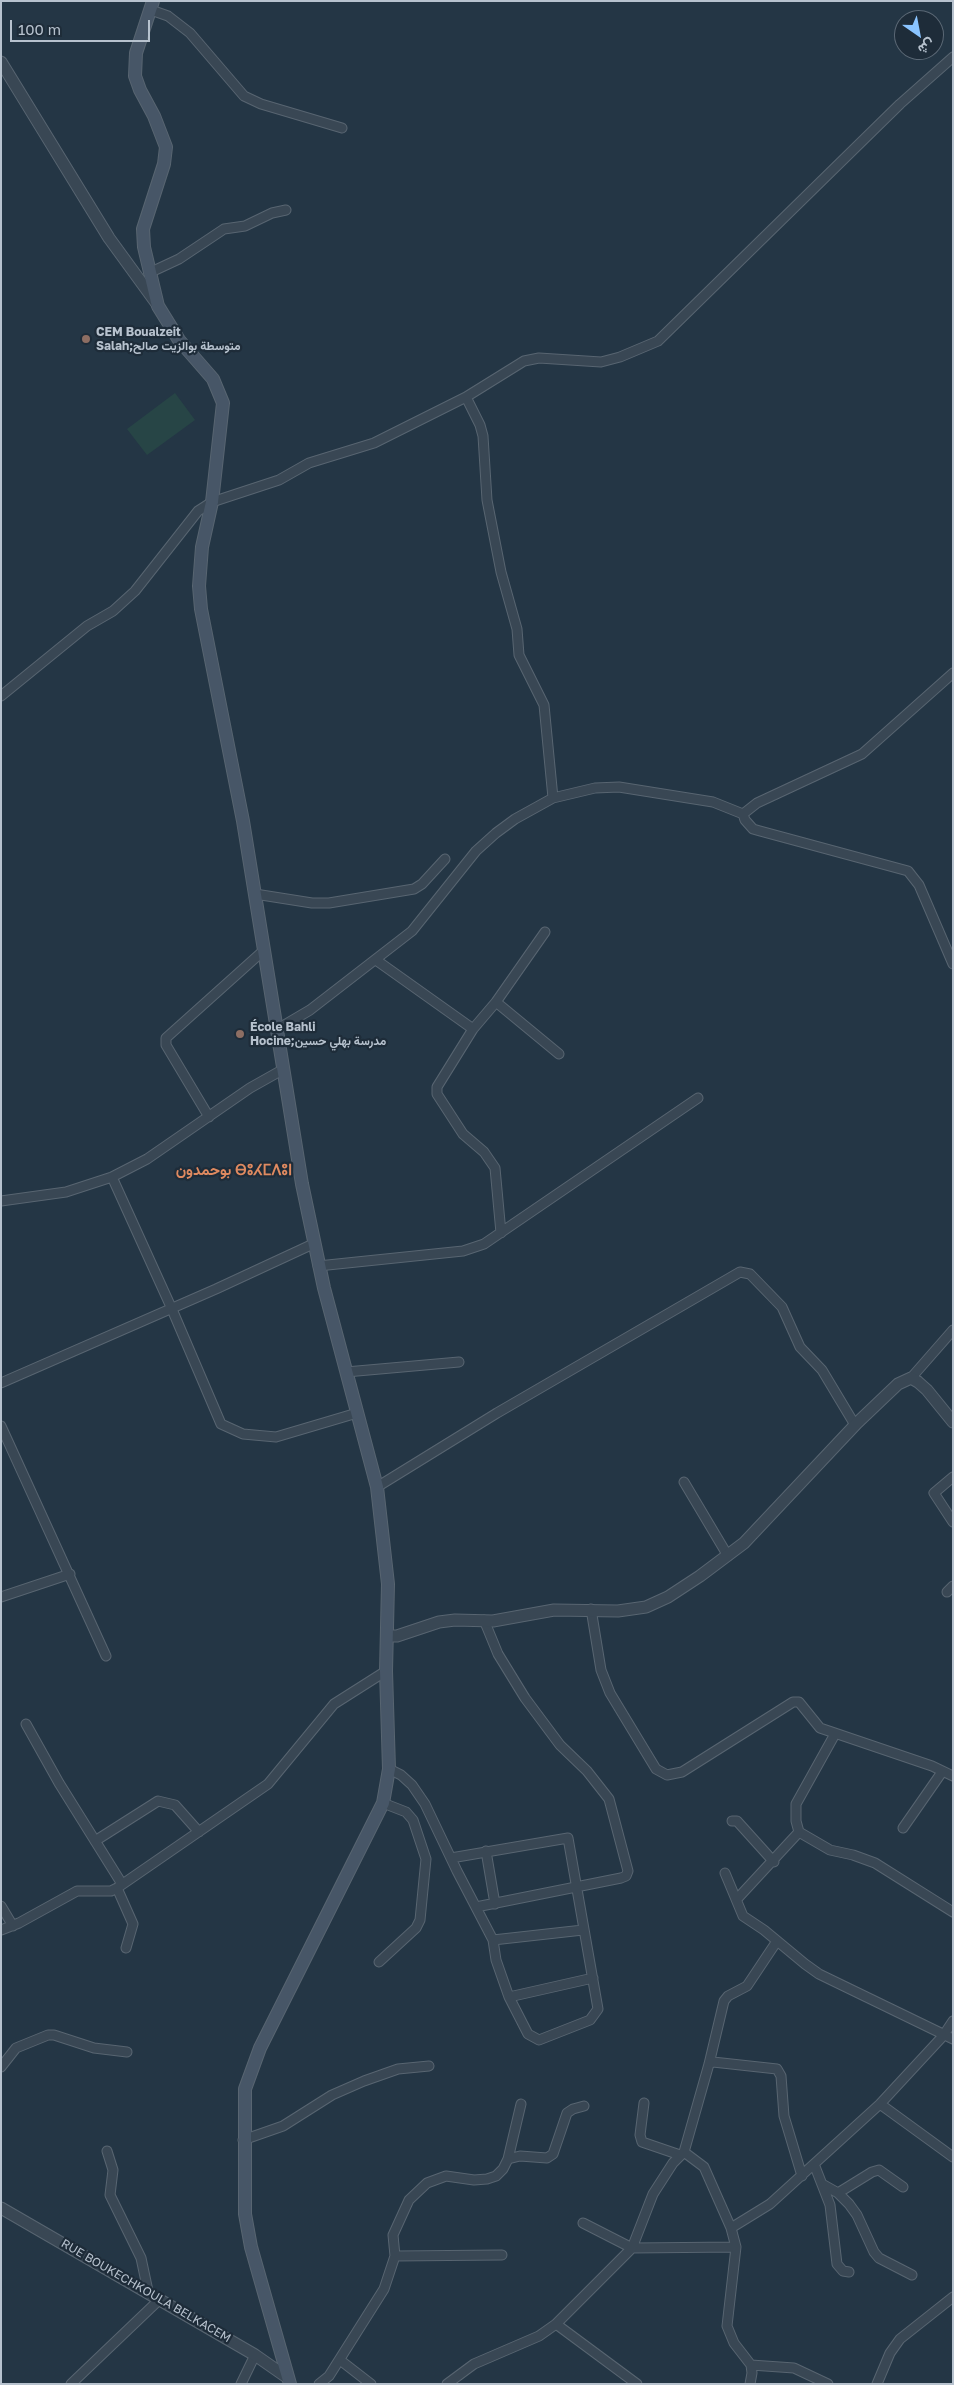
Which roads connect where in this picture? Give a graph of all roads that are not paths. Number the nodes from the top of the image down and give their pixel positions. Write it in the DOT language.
graph roads {
  1 [pos="152,6"];
  2 [pos="953,57"];
  3 [pos="1,62"];
  4 [pos="342,128"];
  5 [pos="286,210"];
  6 [pos="149,273"];
  7 [pos="158,306"];
  8 [pos="466,397"];
  9 [pos="212,502"];
  10 [pos="953,674"];
  11 [pos="1,696"];
  12 [pos="553,798"];
  13 [pos="744,814"];
  14 [pos="445,859"];
  15 [pos="255,894"];
  16 [pos="545,932"];
  17 [pos="263,951"];
  18 [pos="376,960"];
  19 [pos="953,964"];
  20 [pos="496,1002"];
  21 [pos="474,1029"];
  22 [pos="276,1030"];
  23 [pos="559,1054"];
  24 [pos="282,1070"];
  25 [pos="698,1098"];
  26 [pos="209,1117"];
  27 [pos="112,1177"];
  28 [pos="1,1201"];
  29 [pos="501,1233"];
  30 [pos="313,1244"];
  31 [pos="318,1266"];
  32 [pos="171,1307"];
  33 [pos="953,1330"];
  34 [pos="459,1362"];
  35 [pos="346,1372"];
  36 [pos="911,1378"];
  37 [pos="1,1383"];
  38 [pos="357,1413"];
  39 [pos="953,1422"];
  40 [pos="855,1425"];
  41 [pos="1,1426"];
  42 [pos="953,1476"];
  43 [pos="684,1482"];
  44 [pos="377,1488"];
  45 [pos="953,1522"];
  46 [pos="728,1556"];
  47 [pos="70,1574"];
  48 [pos="1,1597"];
  49 [pos="591,1609"];
  50 [pos="484,1620"];
  51 [pos="387,1636"];
  52 [pos="106,1656"];
  53 [pos="386,1671"];
  54 [pos="26,1724"];
  55 [pos="835,1734"];
  56 [pos="389,1769"];
  57 [pos="942,1772"];
  58 [pos="953,1776"];
  59 [pos="383,1803"];
  60 [pos="732,1821"];
  61 [pos="903,1828"];
  62 [pos="199,1832"];
  63 [pos="799,1832"];
  64 [pos="95,1841"];
  65 [pos="486,1851"];
  66 [pos="451,1858"];
  67 [pos="774,1862"];
  68 [pos="725,1873"];
  69 [pos="120,1886"];
  70 [pos="577,1886"];
  71 [pos="737,1899"];
  72 [pos="495,1904"];
  73 [pos="1,1906"];
  74 [pos="476,1907"];
  75 [pos="953,1912"];
  76 [pos="13,1926"];
  77 [pos="1,1930"];
  78 [pos="583,1930"];
  79 [pos="492,1940"];
  80 [pos="777,1941"];
  81 [pos="126,1948"];
  82 [pos="379,1962"];
  83 [pos="593,1978"];
  84 [pos="509,1997"];
  85 [pos="953,2022"];
  86 [pos="943,2036"];
  87 [pos="953,2039"];
  88 [pos="127,2052"];
  89 [pos="709,2064"];
  90 [pos="429,2066"];
  91 [pos="1,2067"];
  92 [pos="644,2103"];
  93 [pos="521,2104"];
  94 [pos="880,2104"];
  95 [pos="584,2106"];
  96 [pos="243,2140"];
  97 [pos="107,2152"];
  98 [pos="682,2153"];
  99 [pos="953,2157"];
  100 [pos="508,2159"];
  101 [pos="814,2164"];
  102 [pos="802,2176"];
  103 [pos="822,2184"];
  104 [pos="904,2187"];
  105 [pos="838,2193"];
  106 [pos="1,2208"];
  107 [pos="583,2224"];
  108 [pos="731,2228"];
  109 [pos="736,2247"];
  110 [pos="632,2248"];
  111 [pos="502,2255"];
  112 [pos="395,2256"];
  113 [pos="849,2272"];
  114 [pos="912,2275"];
  115 [pos="148,2292"];
  116 [pos="953,2297"];
  117 [pos="159,2300"];
  118 [pos="556,2324"];
  119 [pos="255,2355"];
  120 [pos="340,2360"];
  121 [pos="751,2365"];
  122 [pos="289,2381"];
  123 [pos="71,2384"];
  124 [pos="241,2384"];
  125 [pos="319,2384"];
  126 [pos="371,2384"];
  127 [pos="447,2384"];
  128 [pos="637,2384"];
  129 [pos="750,2384"];
  130 [pos="828,2384"];
  131 [pos="877,2384"];
  1 -- 4 [label="street"];
  1 -- 6 [label="main road"];
  2 -- 8 [label="street"];
  3 -- 7 [label="street"];
  5 -- 6 [label="street"];
  6 -- 7 [label="main road"];
  7 -- 9 [label="main road"];
  8 -- 9 [label="street"];
  8 -- 12 [label="street"];
  9 -- 11 [label="street"];
  9 -- 15 [label="main road"];
  10 -- 13 [label="street"];
  12 -- 13 [label="street"];
  12 -- 18 [label="street"];
  13 -- 19 [label="street"];
  14 -- 15 [label="street"];
  15 -- 17 [label="main road"];
  16 -- 20 [label="street"];
  17 -- 22 [label="main road"];
  17 -- 26 [label="street"];
  18 -- 21 [label="street"];
  18 -- 22 [label="street"];
  20 -- 21 [label="street"];
  20 -- 23 [label="street"];
  21 -- 29 [label="street"];
  22 -- 24 [label="main road"];
  24 -- 26 [label="street"];
  24 -- 30 [label="main road"];
  25 -- 29 [label="street"];
  26 -- 27 [label="street"];
  27 -- 28 [label="street"];
  27 -- 32 [label="street"];
  29 -- 31 [label="street"];
  30 -- 31 [label="main road"];
  30 -- 32 [label="street"];
  31 -- 35 [label="main road"];
  32 -- 37 [label="street"];
  32 -- 38 [label="street"];
  33 -- 36 [label="street"];
  34 -- 35 [label="street"];
  35 -- 38 [label="main road"];
  36 -- 39 [label="street"];
  36 -- 40 [label="street"];
  38 -- 44 [label="main road"];
  40 -- 44 [label="street"];
  40 -- 46 [label="street"];
  41 -- 47 [label="street"];
  42 -- 45 [label="street"];
  43 -- 46 [label="street"];
  44 -- 51 [label="main road"];
  46 -- 49 [label="street"];
  47 -- 48 [label="street"];
  47 -- 52 [label="street"];
  49 -- 50 [label="street"];
  49 -- 55 [label="street"];
  50 -- 51 [label="street"];
  50 -- 70 [label="street"];
  51 -- 53 [label="main road"];
  53 -- 56 [label="main road"];
  53 -- 62 [label="street"];
  54 -- 64 [label="street"];
  55 -- 57 [label="street"];
  55 -- 63 [label="street"];
  56 -- 59 [label="main road"];
  56 -- 66 [label="street"];
  57 -- 58 [label="street"];
  57 -- 61 [label="street"];
  59 -- 82 [label="street"];
  59 -- 96 [label="main road"];
  60 -- 67 [label="street"];
  62 -- 64 [label="street"];
  62 -- 69 [label="street"];
  63 -- 67 [label="street"];
  63 -- 75 [label="street"];
  64 -- 69 [label="street"];
  65 -- 66 [label="street"];
  65 -- 70 [label="street"];
  65 -- 72 [label="street"];
  66 -- 74 [label="street"];
  67 -- 71 [label="street"];
  68 -- 71 [label="street"];
  69 -- 76 [label="street"];
  69 -- 81 [label="street"];
  70 -- 72 [label="street"];
  70 -- 78 [label="street"];
  71 -- 80 [label="street"];
  72 -- 74 [label="street"];
  73 -- 76 [label="street"];
  74 -- 79 [label="street"];
  76 -- 77 [label="street"];
  78 -- 79 [label="street"];
  78 -- 83 [label="street"];
  79 -- 84 [label="street"];
  80 -- 86 [label="street"];
  80 -- 89 [label="street"];
  83 -- 84 [label="street"];
  83 -- 84 [label="street"];
  85 -- 86 [label="street"];
  86 -- 87 [label="street"];
  86 -- 94 [label="street"];
  88 -- 91 [label="street"];
  89 -- 98 [label="street"];
  89 -- 102 [label="street"];
  90 -- 96 [label="street"];
  92 -- 98 [label="street"];
  93 -- 100 [label="street"];
  94 -- 99 [label="street"];
  94 -- 101 [label="street"];
  95 -- 100 [label="street"];
  96 -- 122 [label="main road"];
  97 -- 115 [label="street"];
  98 -- 108 [label="street"];
  98 -- 110 [label="street"];
  100 -- 112 [label="street"];
  101 -- 102 [label="street"];
  101 -- 103 [label="street"];
  102 -- 108 [label="street"];
  103 -- 105 [label="street"];
  103 -- 113 [label="street"];
  104 -- 105 [label="street"];
  105 -- 114 [label="street"];
  106 -- 115 [label="street, RUE BOUKECHKOULA BELKACEM"];
  107 -- 110 [label="street"];
  108 -- 109 [label="street"];
  109 -- 110 [label="street"];
  109 -- 121 [label="street"];
  110 -- 118 [label="street"];
  111 -- 112 [label="street"];
  112 -- 120 [label="street"];
  115 -- 117 [label="street, RUE BOUKECHKOULA BELKACEM"];
  116 -- 131 [label="street"];
  117 -- 119 [label="street, RUE BOUKECHKOULA BELKACEM"];
  117 -- 123 [label="street"];
  118 -- 127 [label="street"];
  118 -- 128 [label="street"];
  119 -- 122 [label="street, RUE BOUKECHKOULA BELKACEM"];
  119 -- 124 [label="street"];
  120 -- 125 [label="street"];
  120 -- 126 [label="street"];
  121 -- 129 [label="street"];
  121 -- 130 [label="street"];
}
